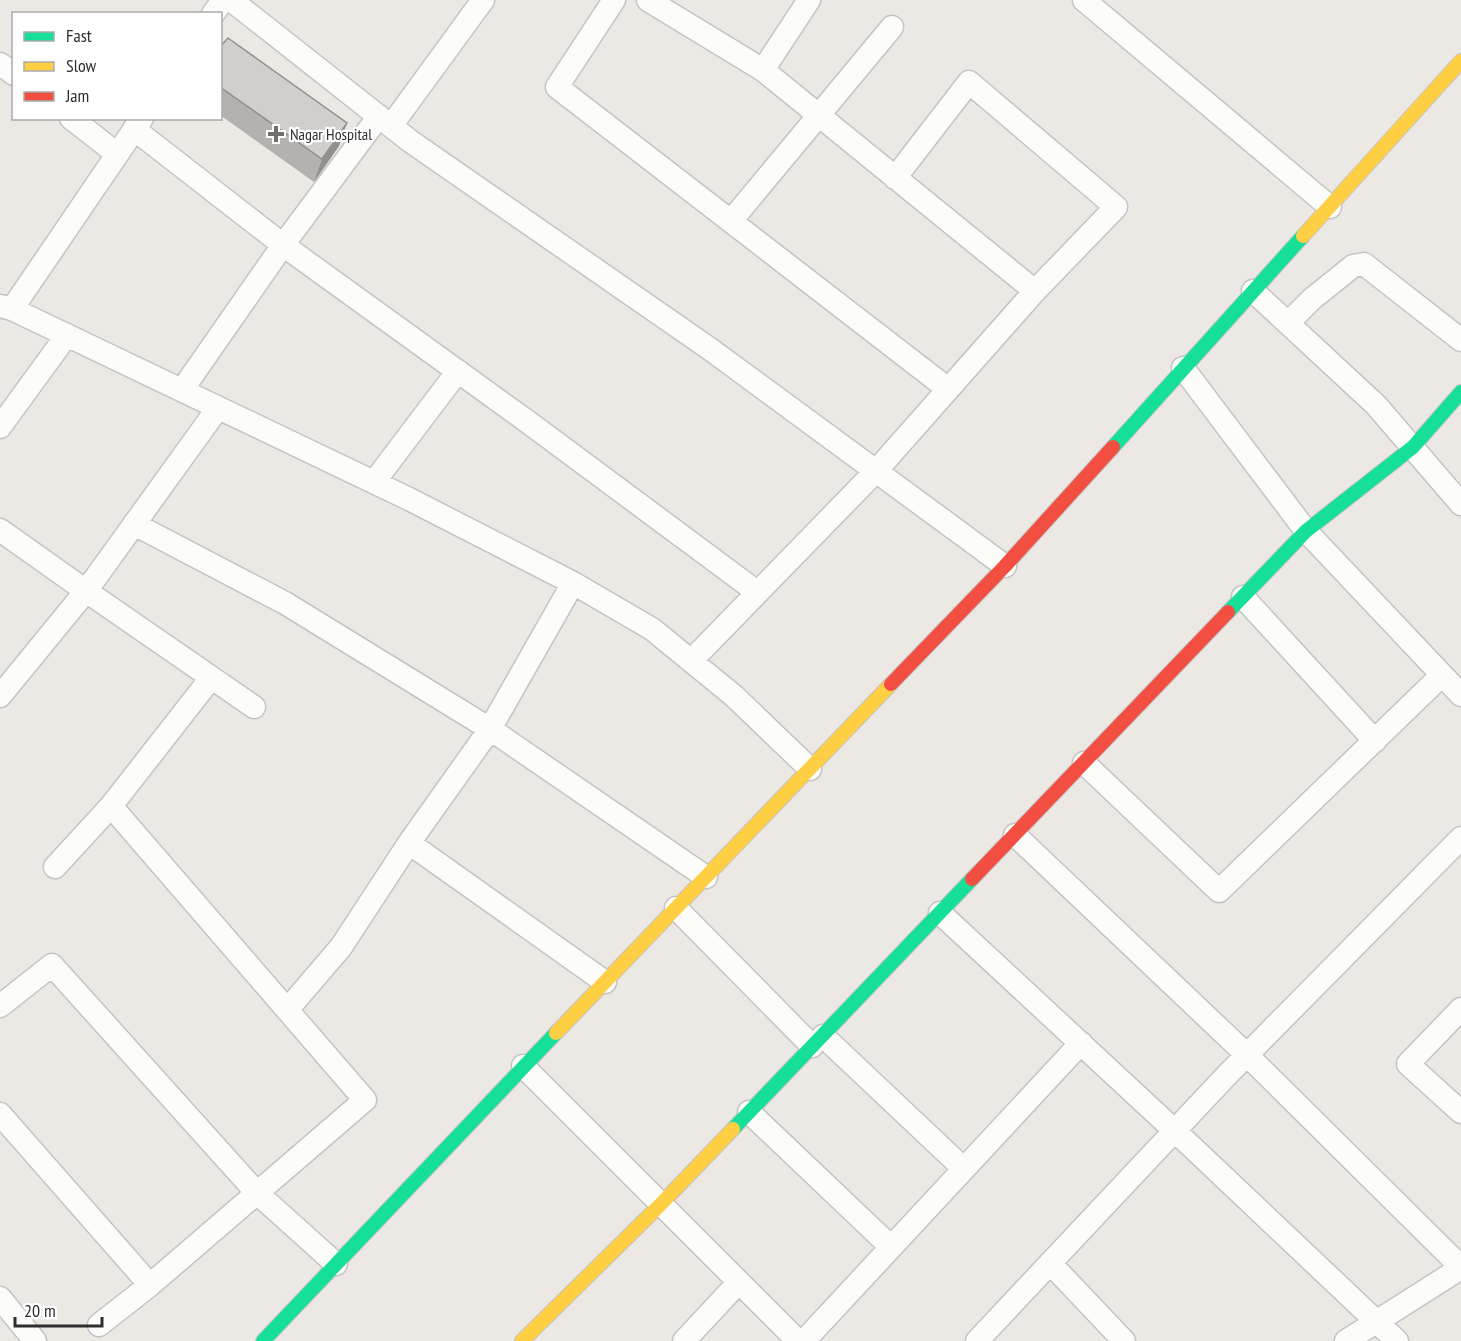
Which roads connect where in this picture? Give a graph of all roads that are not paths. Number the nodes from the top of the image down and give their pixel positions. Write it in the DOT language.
graph roads {
  1 [pos="231,0"];
  2 [pos="483,0"];
  3 [pos="614,0"];
  4 [pos="648,0"];
  5 [pos="809,0"];
  6 [pos="1083,0"];
  7 [pos="892,27"];
  8 [pos="1461,62"];
  9 [pos="763,70"];
  10 [pos="818,116"];
  11 [pos="74,120"];
  12 [pos="385,121"];
  13 [pos="138,124"];
  14 [pos="117,154"];
  15 [pos="896,178"];
  16 [pos="1330,207"];
  17 [pos="731,221"];
  18 [pos="283,245"];
  19 [pos="1035,291"];
  20 [pos="1253,291"];
  21 [pos="6,307"];
  22 [pos="1288,323"];
  23 [pos="67,335"];
  24 [pos="1461,340"];
  25 [pos="1183,368"];
  26 [pos="458,371"];
  27 [pos="948,389"];
  28 [pos="182,390"];
  29 [pos="1461,392"];
  30 [pos="218,408"];
  31 [pos="0,427"];
  32 [pos="1413,447"];
  33 [pos="876,471"];
  34 [pos="374,482"];
  35 [pos="1461,504"];
  36 [pos="134,524"];
  37 [pos="0,530"];
  38 [pos="1306,531"];
  39 [pos="1005,566"];
  40 [pos="573,583"];
  41 [pos="86,591"];
  42 [pos="757,592"];
  43 [pos="1243,597"];
  44 [pos="691,661"];
  45 [pos="1442,675"];
  46 [pos="211,678"];
  47 [pos="1461,695"];
  48 [pos="0,696"];
  49 [pos="254,707"];
  50 [pos="490,729"];
  51 [pos="1375,741"];
  52 [pos="1084,763"];
  53 [pos="810,769"];
  54 [pos="111,806"];
  55 [pos="1015,835"];
  56 [pos="1461,838"];
  57 [pos="409,843"];
  58 [pos="55,867"];
  59 [pos="706,877"];
  60 [pos="676,908"];
  61 [pos="940,913"];
  62 [pos="605,982"];
  63 [pos="0,1006"];
  64 [pos="1461,1009"];
  65 [pos="287,1010"];
  66 [pos="818,1041"];
  67 [pos="1081,1043"];
  68 [pos="1247,1055"];
  69 [pos="523,1066"];
  70 [pos="749,1112"];
  71 [pos="1461,1112"];
  72 [pos="0,1114"];
  73 [pos="1175,1131"];
  74 [pos="964,1169"];
  75 [pos="256,1193"];
  76 [pos="661,1204"];
  77 [pos="891,1247"];
  78 [pos="1050,1263"];
  79 [pos="336,1264"];
  80 [pos="1461,1268"];
  81 [pos="738,1282"];
  82 [pos="150,1285"];
  83 [pos="0,1298"];
  84 [pos="1377,1322"];
  85 [pos="99,1325"];
  86 [pos="35,1341"];
  87 [pos="263,1341"];
  88 [pos="522,1341"];
  89 [pos="684,1341"];
  90 [pos="798,1341"];
  91 [pos="804,1341"];
  92 [pos="978,1341"];
  93 [pos="1124,1341"];
  94 [pos="1346,1341"];
  95 [pos="1397,1341"];
  1 -- 12 [label="street"];
  2 -- 12 [label="street"];
  3 -- 17 [label="street"];
  4 -- 9 [label="street"];
  5 -- 9 [label="street"];
  6 -- 16 [label="street"];
  7 -- 10 [label="street"];
  8 -- 16 [label="street"];
  9 -- 10 [label="street"];
  10 -- 15 [label="street"];
  10 -- 17 [label="street"];
  11 -- 14 [label="street"];
  12 -- 18 [label="street"];
  12 -- 33 [label="street"];
  13 -- 14 [label="street"];
  13 -- 18 [label="street"];
  14 -- 21 [label="street"];
  15 -- 19 [label="street"];
  15 -- 19 [label="street"];
  16 -- 20 [label="street"];
  17 -- 27 [label="street"];
  18 -- 26 [label="street"];
  18 -- 28 [label="street"];
  19 -- 27 [label="street"];
  20 -- 22 [label="street"];
  20 -- 25 [label="street"];
  21 -- 23 [label="street"];
  22 -- 24 [label="street"];
  22 -- 32 [label="street"];
  23 -- 28 [label="street"];
  23 -- 31 [label="street"];
  25 -- 38 [label="street"];
  25 -- 39 [label="street"];
  26 -- 34 [label="street"];
  26 -- 42 [label="street"];
  27 -- 33 [label="street"];
  28 -- 30 [label="street"];
  29 -- 32 [label="street"];
  30 -- 34 [label="street"];
  30 -- 36 [label="street"];
  32 -- 35 [label="street"];
  32 -- 38 [label="street"];
  33 -- 39 [label="street"];
  33 -- 42 [label="street"];
  34 -- 40 [label="street"];
  36 -- 41 [label="street"];
  36 -- 50 [label="street"];
  37 -- 41 [label="street"];
  38 -- 43 [label="street"];
  38 -- 45 [label="street"];
  39 -- 53 [label="street"];
  40 -- 44 [label="street"];
  40 -- 50 [label="street"];
  41 -- 46 [label="street"];
  41 -- 48 [label="street"];
  42 -- 44 [label="street"];
  43 -- 51 [label="street"];
  43 -- 52 [label="street"];
  44 -- 53 [label="street"];
  45 -- 47 [label="street"];
  45 -- 51 [label="street"];
  46 -- 49 [label="street"];
  46 -- 54 [label="street"];
  50 -- 57 [label="street"];
  50 -- 59 [label="street"];
  51 -- 52 [label="street"];
  52 -- 55 [label="street"];
  53 -- 59 [label="street"];
  54 -- 58 [label="street"];
  54 -- 65 [label="street"];
  55 -- 61 [label="street"];
  55 -- 68 [label="street"];
  56 -- 68 [label="street"];
  57 -- 62 [label="street"];
  57 -- 65 [label="street"];
  59 -- 60 [label="street"];
  60 -- 62 [label="street"];
  60 -- 66 [label="street"];
  61 -- 66 [label="street"];
  61 -- 67 [label="street"];
  62 -- 69 [label="street"];
  63 -- 75 [label="street"];
  64 -- 71 [label="street"];
  65 -- 75 [label="street"];
  66 -- 70 [label="street"];
  66 -- 74 [label="street"];
  67 -- 73 [label="street"];
  67 -- 74 [label="street"];
  68 -- 73 [label="street"];
  68 -- 80 [label="street"];
  69 -- 76 [label="street"];
  69 -- 79 [label="street"];
  70 -- 76 [label="street"];
  70 -- 77 [label="street"];
  72 -- 82 [label="street"];
  73 -- 78 [label="street"];
  73 -- 84 [label="street"];
  74 -- 77 [label="street"];
  75 -- 79 [label="street"];
  75 -- 82 [label="street"];
  76 -- 81 [label="street"];
  76 -- 88 [label="street"];
  77 -- 91 [label="street"];
  78 -- 92 [label="street"];
  78 -- 93 [label="street"];
  79 -- 87 [label="street"];
  80 -- 84 [label="street"];
  81 -- 89 [label="street"];
  81 -- 90 [label="street"];
  82 -- 85 [label="street"];
  83 -- 86 [label="street"];
  84 -- 94 [label="street"];
  84 -- 95 [label="street"];
}
